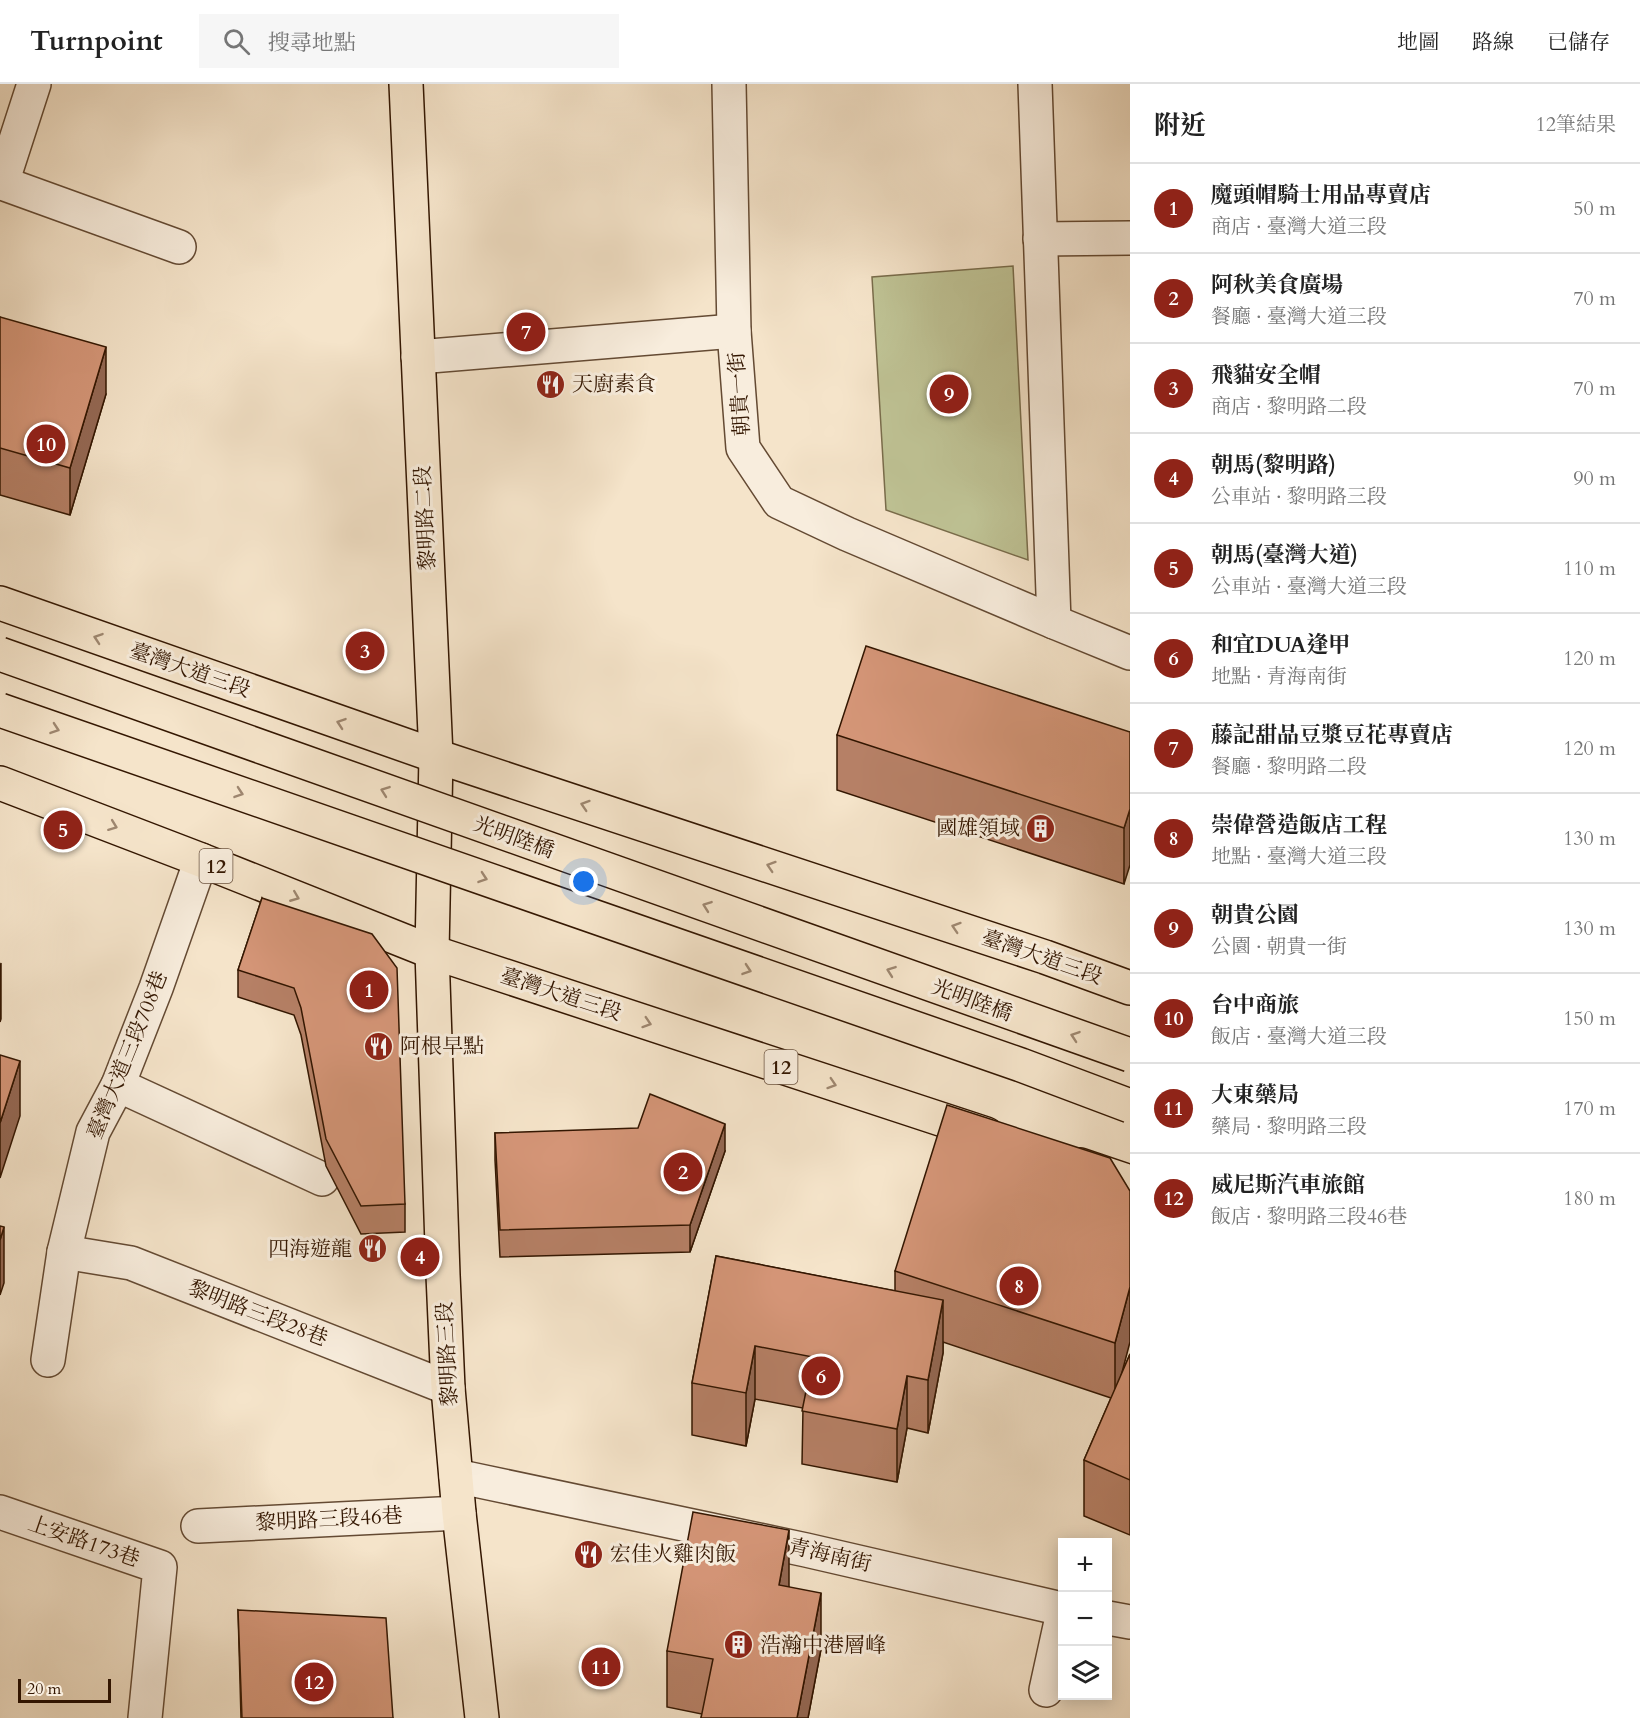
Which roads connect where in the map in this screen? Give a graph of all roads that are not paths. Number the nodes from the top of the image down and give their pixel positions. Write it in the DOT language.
graph roads {
  1 [pos="34,84"];
  2 [pos="405,84"];
  3 [pos="729,84"];
  4 [pos="1035,84"];
  5 [pos="1,183"];
  6 [pos="1130,238"];
  7 [pos="1040,239"];
  8 [pos="179,247"];
  9 [pos="734,331"];
  10 [pos="418,357"];
  11 [pos="0,603"];
  12 [pos="1054,622"];
  13 [pos="1130,653"];
  14 [pos="0,654"];
  15 [pos="0,710"];
  16 [pos="436,756"];
  17 [pos="0,783"];
  18 [pos="201,860"];
  19 [pos="432,952"];
  20 [pos="1130,988"];
  21 [pos="1130,1055"];
  22 [pos="118,1086"];
  23 [pos="1130,1106"];
  24 [pos="1017,1144"];
  25 [pos="1051,1156"];
  26 [pos="322,1179"];
  27 [pos="1130,1182"];
  28 [pos="64,1252"];
  29 [pos="48,1360"];
  30 [pos="448,1388"];
  31 [pos="456,1476"];
  32 [pos="0,1512"];
  33 [pos="459,1513"];
  34 [pos="198,1526"];
  35 [pos="1058,1608"];
  36 [pos="1112,1619"];
  37 [pos="1130,1622"];
  38 [pos="1058,1635"];
  39 [pos="1046,1690"];
  40 [pos="145,1718"];
  41 [pos="482,1718"];
  1 -- 5 [label="street"];
  2 -- 10 [label="main road, 黎明路二段"];
  3 -- 9 [label="street, 朝貴一街"];
  4 -- 7 [label="street"];
  5 -- 8 [label="street"];
  6 -- 7 [label="street"];
  7 -- 12 [label="street"];
  9 -- 10 [label="street"];
  9 -- 12 [label="street, 朝貴一街"];
  10 -- 16 [label="main road, 黎明路二段"];
  16 -- 11 [label="main road, 臺灣大道三段, one-way"];
  12 -- 13 [label="street, 朝貴一街"];
  21 -- 14 [label="main road, 光明陸橋, one-way, bridge"];
  15 -- 23 [label="main road, one-way, bridge"];
  16 -- 19 [label="main road, 黎明路二段"];
  20 -- 16 [label="main road, 臺灣大道三段, one-way"];
  17 -- 18 [label="main road, 臺灣大道三段 / 12, one-way"];
  18 -- 19 [label="main road, 臺灣大道三段 / 12, one-way"];
  18 -- 22 [label="street, 臺灣大道三段708巷"];
  19 -- 24 [label="main road, 臺灣大道三段 / 12, one-way"];
  19 -- 30 [label="main road, 黎明路三段"];
  22 -- 26 [label="street"];
  22 -- 28 [label="street, 臺灣大道三段708巷"];
  25 -- 27 [label="main road"];
  28 -- 29 [label="street, 臺灣大道三段708巷"];
  28 -- 30 [label="street, 黎明路三段28巷"];
  30 -- 31 [label="main road, 黎明路三段"];
  31 -- 33 [label="main road, 黎明路三段"];
  31 -- 35 [label="street, 青海南街"];
  32 -- 40 [label="street, 上安路173巷"];
  33 -- 34 [label="street, 黎明路三段46巷"];
  33 -- 41 [label="main road, 黎明路三段"];
  36 -- 37 [label="street"];
  38 -- 39 [label="street"];
}
